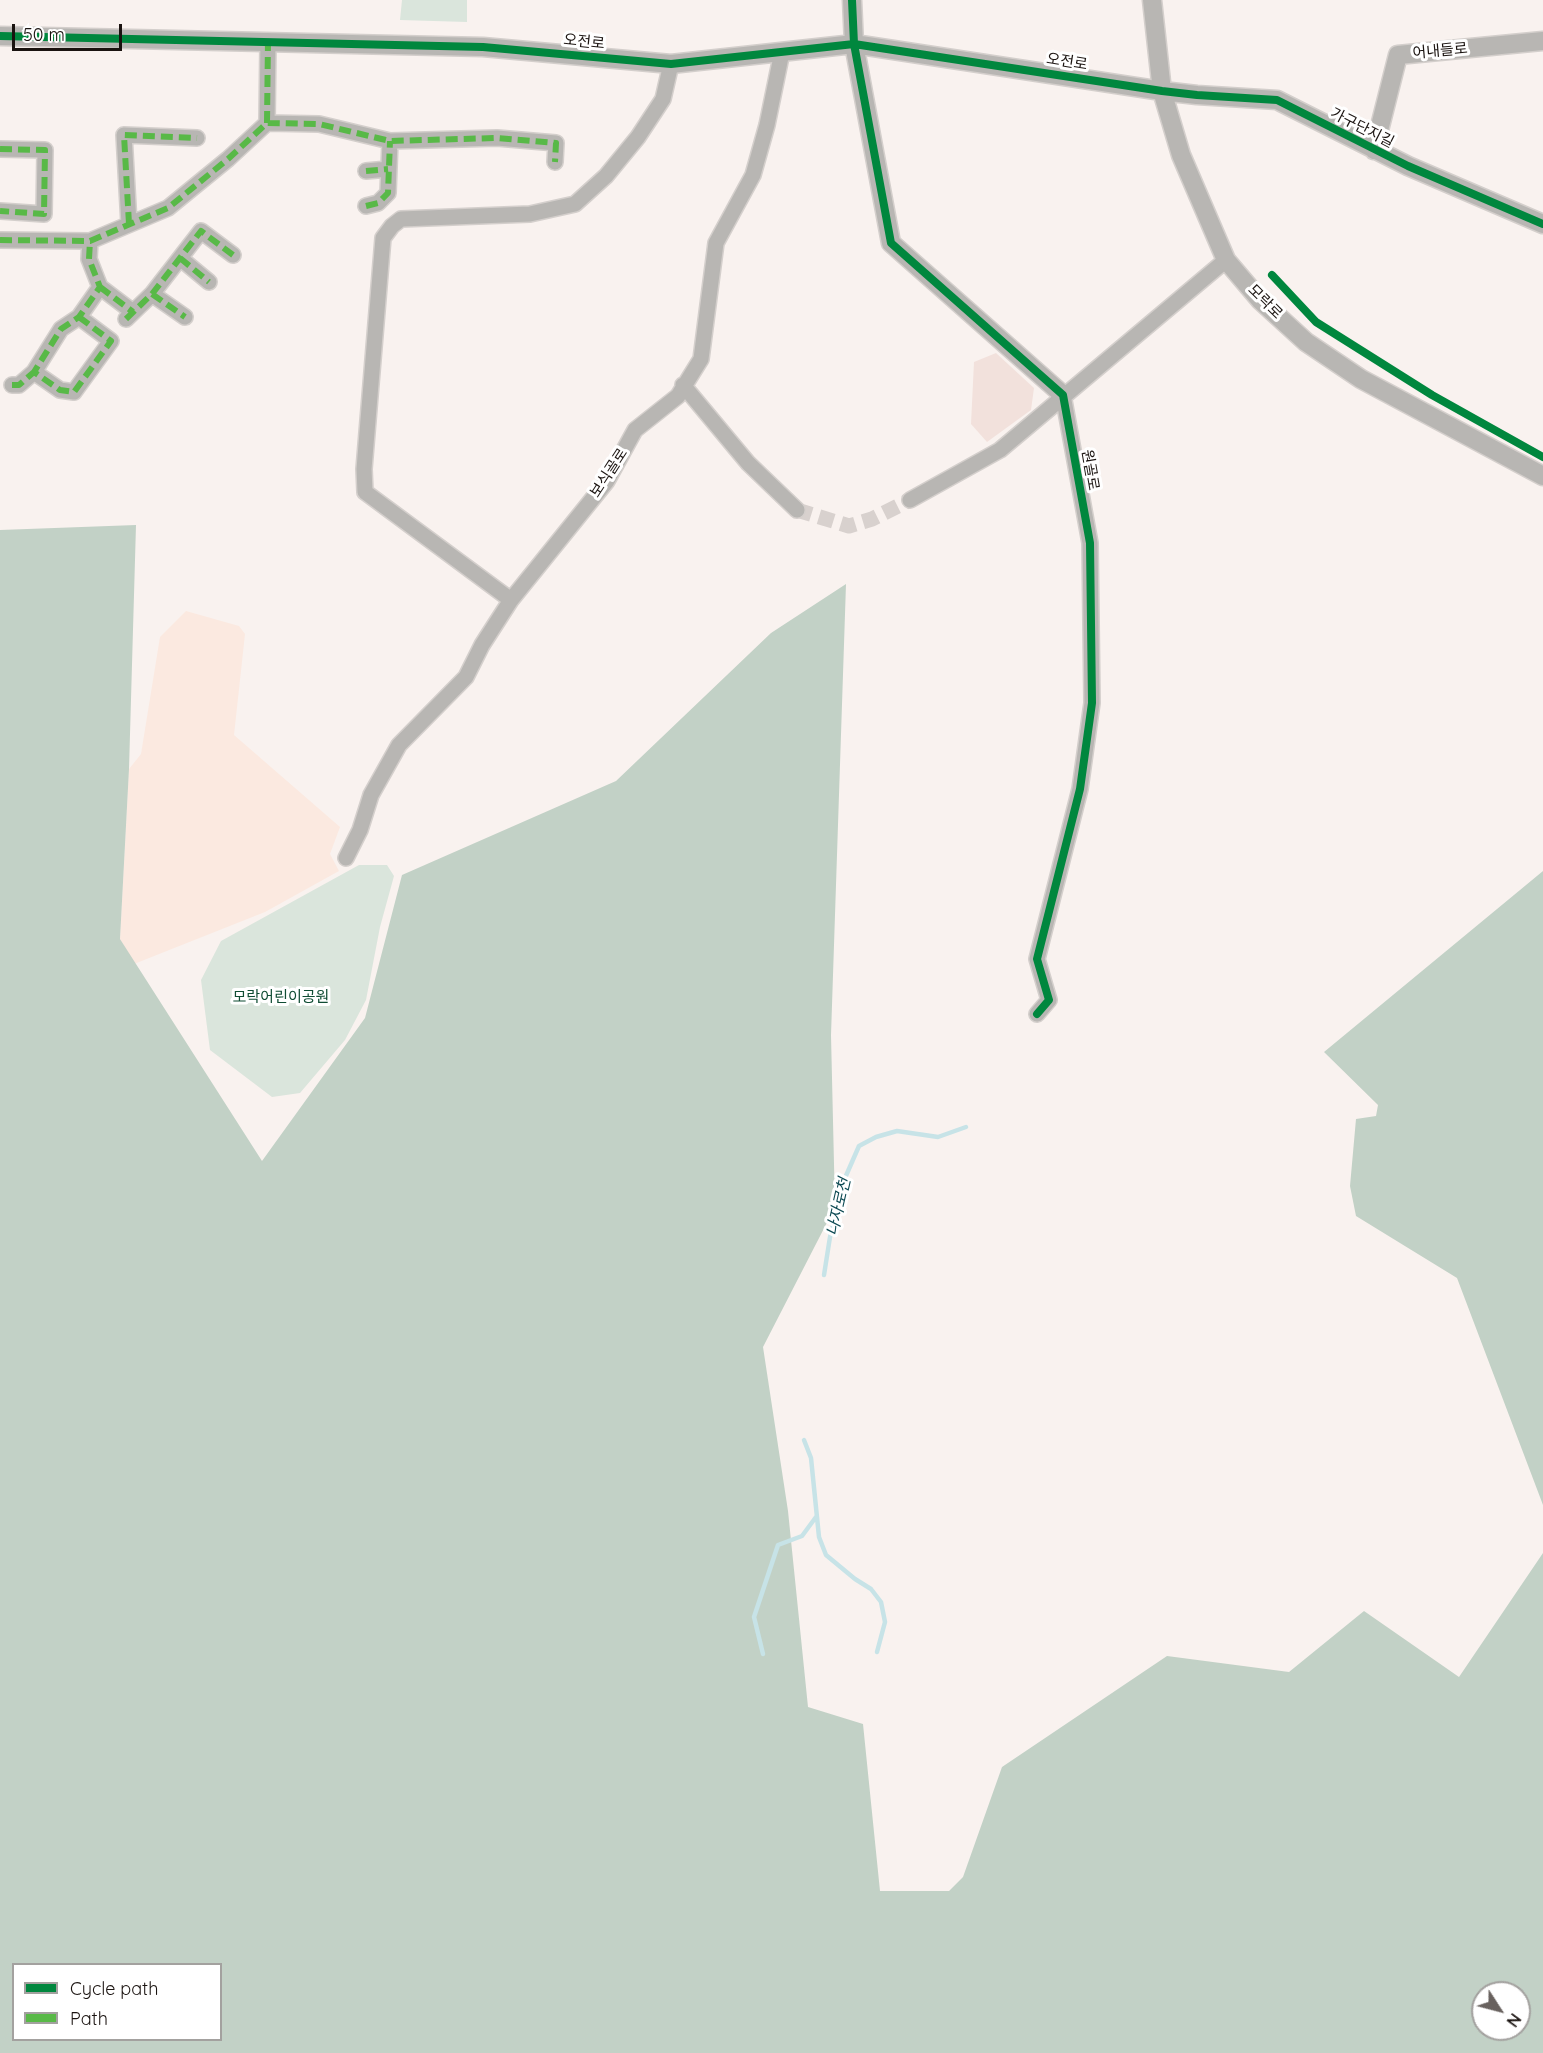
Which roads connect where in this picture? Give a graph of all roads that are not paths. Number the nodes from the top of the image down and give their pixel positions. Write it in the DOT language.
graph roads {
  1 [pos="852,0"];
  2 [pos="1152,0"];
  3 [pos="0,36"];
  4 [pos="268,41"];
  5 [pos="1543,41"];
  6 [pos="854,44"];
  7 [pos="782,52"];
  8 [pos="671,64"];
  9 [pos="1161,91"];
  10 [pos="267,123"];
  11 [pos="197,138"];
  12 [pos="390,141"];
  13 [pos="0,149"];
  14 [pos="1374,150"];
  15 [pos="555,162"];
  16 [pos="388,169"];
  17 [pos="366,171"];
  18 [pos="0,201"];
  19 [pos="366,206"];
  20 [pos="0,211"];
  21 [pos="129,224"];
  22 [pos="1543,224"];
  23 [pos="0,240"];
  24 [pos="90,241"];
  25 [pos="234,255"];
  26 [pos="180,258"];
  27 [pos="1226,260"];
  28 [pos="209,282"];
  29 [pos="100,287"];
  30 [pos="152,294"];
  31 [pos="79,317"];
  32 [pos="185,317"];
  33 [pos="34,372"];
  34 [pos="12,385"];
  35 [pos="683,385"];
  36 [pos="1063,395"];
  37 [pos="1543,476"];
  38 [pos="910,500"];
  39 [pos="797,510"];
  40 [pos="511,600"];
  41 [pos="346,858"];
  42 [pos="1037,1014"];
  1 -- 6 [label="street"];
  2 -- 9 [label="street, 모락로"];
  3 -- 4 [label="street, 오전로"];
  4 -- 8 [label="street, 오전로"];
  4 -- 10 [label="street"];
  5 -- 14 [label="street, 어내들로"];
  6 -- 7 [label="street, 오전로"];
  6 -- 9 [label="street, 오전로"];
  6 -- 36 [label="street"];
  7 -- 8 [label="street, 오전로"];
  7 -- 35 [label="street, 보식골로"];
  8 -- 40 [label="street"];
  9 -- 14 [label="street, 가구단지길"];
  9 -- 27 [label="street, 모락로"];
  10 -- 12 [label="street"];
  10 -- 21 [label="street"];
  11 -- 21 [label="street"];
  12 -- 15 [label="street"];
  12 -- 16 [label="street"];
  13 -- 20 [label="street"];
  14 -- 22 [label="street, 가구단지길"];
  16 -- 17 [label="street"];
  16 -- 19 [label="street"];
  18 -- 20 [label="street"];
  21 -- 24 [label="street"];
  23 -- 24 [label="street"];
  24 -- 29 [label="street"];
  25 -- 26 [label="street"];
  26 -- 28 [label="street"];
  26 -- 30 [label="street"];
  27 -- 36 [label="street"];
  27 -- 37 [label="street, 모락로"];
  29 -- 30 [label="street"];
  29 -- 31 [label="street"];
  30 -- 32 [label="street"];
  31 -- 33 [label="street"];
  31 -- 33 [label="street"];
  33 -- 34 [label="street"];
  35 -- 39 [label="street"];
  35 -- 40 [label="street, 보식골로"];
  36 -- 38 [label="street"];
  36 -- 42 [label="street, 원골로"];
  40 -- 41 [label="street, 보식골로"];
}
